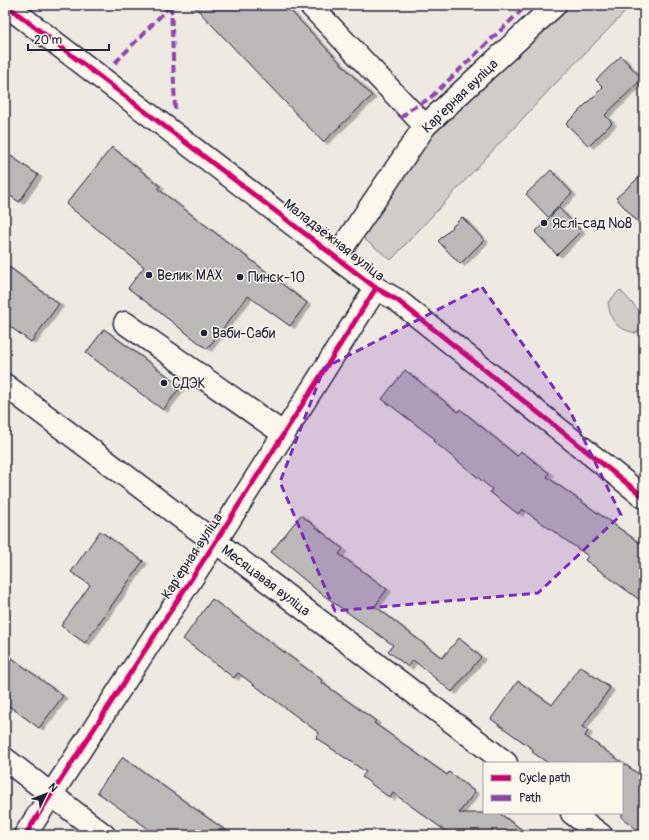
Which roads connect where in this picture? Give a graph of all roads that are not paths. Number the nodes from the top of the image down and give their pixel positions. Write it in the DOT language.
graph roads {
  1 [pos="6,5"];
  2 [pos="310,5"];
  3 [pos="555,5"];
  4 [pos="425,126"];
  5 [pos="336,257"];
  6 [pos="376,288"];
  7 [pos="125,323"];
  8 [pos="5,385"];
  9 [pos="284,434"];
  10 [pos="644,497"];
  11 [pos="216,541"];
  12 [pos="5,759"];
  13 [pos="505,762"];
  14 [pos="52,794"];
  15 [pos="573,814"];
  16 [pos="25,835"];
  17 [pos="104,835"];
  18 [pos="601,835"];
  1 -- 5 [label="street, Маладзёжная вуліца"];
  2 -- 4 [label="street"];
  3 -- 4 [label="street, Карʼерная вуліца"];
  4 -- 5 [label="street, Карʼерная вуліца"];
  5 -- 6 [label="street, Маладзёжная вуліца"];
  6 -- 9 [label="street, Карʼерная вуліца"];
  6 -- 10 [label="street, Маладзёжная вуліца"];
  7 -- 9 [label="street"];
  8 -- 11 [label="street, Месяцавая вуліца"];
  9 -- 11 [label="street, Карʼерная вуліца"];
  11 -- 13 [label="street, Месяцавая вуліца"];
  11 -- 14 [label="street, Карʼерная вуліца"];
  12 -- 14 [label="street"];
  14 -- 16 [label="street, Карʼерная вуліца"];
  14 -- 17 [label="street"];
  15 -- 18 [label="street"];
}
